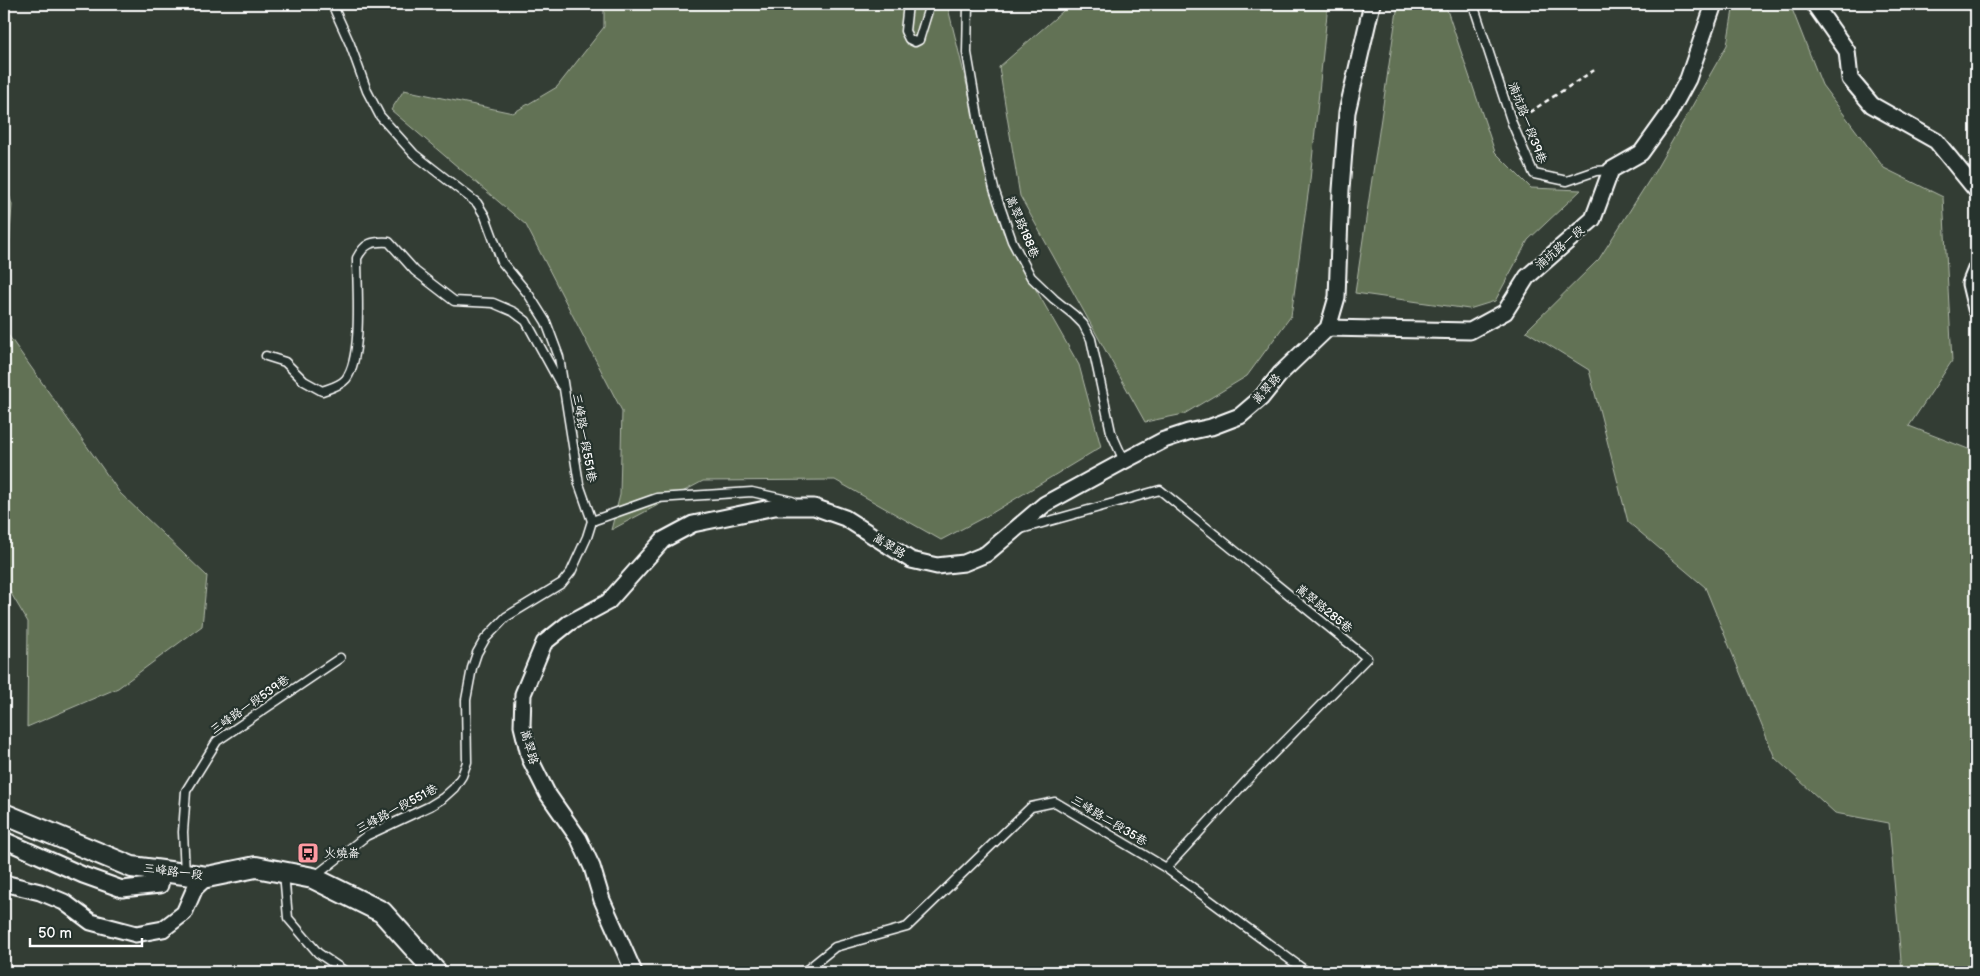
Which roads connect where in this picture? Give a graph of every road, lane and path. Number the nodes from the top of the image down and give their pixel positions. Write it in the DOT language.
graph roads {
  1 [pos="332,4"];
  2 [pos="908,4"];
  3 [pos="930,4"];
  4 [pos="968,4"];
  5 [pos="1372,4"];
  6 [pos="1473,4"];
  7 [pos="1714,4"];
  8 [pos="1814,4"];
  9 [pos="1596,69"];
  10 [pos="1512,123"];
  11 [pos="1611,170"];
  12 [pos="1976,190"];
  13 [pos="1976,270"];
  14 [pos="1976,309"];
  15 [pos="1328,328"];
  16 [pos="266,356"];
  17 [pos="564,391"];
  18 [pos="1124,461"];
  19 [pos="814,507"];
  20 [pos="592,522"];
  21 [pos="1012,531"];
  22 [pos="340,658"];
  23 [pos="4,814"];
  24 [pos="4,840"];
  25 [pos="1166,868"];
  26 [pos="284,871"];
  27 [pos="162,872"];
  28 [pos="185,875"];
  29 [pos="207,877"];
  30 [pos="313,878"];
  31 [pos="4,883"];
  32 [pos="346,972"];
  33 [pos="436,972"];
  34 [pos="634,972"];
  35 [pos="804,972"];
  36 [pos="1307,972"];
  1 -- 17 [label="lane, 三峰路一段551巷"];
  2 -- 3 [label="lane"];
  4 -- 18 [label="lane, 嵩翠路188巷"];
  5 -- 15 [label="street, 嵩翠路"];
  6 -- 10 [label="lane, 湳坑路一段39巷"];
  7 -- 11 [label="street"];
  8 -- 12 [label="street"];
  9 -- 10 [label="path"];
  10 -- 11 [label="lane, 湳坑路一段39巷"];
  11 -- 15 [label="street, 湳坑路一段"];
  13 -- 14 [label="street"];
  15 -- 18 [label="street, 嵩翠路"];
  16 -- 17 [label="lane"];
  17 -- 20 [label="lane, 三峰路一段551巷"];
  18 -- 21 [label="street, 嵩翠路"];
  19 -- 20 [label="lane"];
  19 -- 21 [label="street, 嵩翠路"];
  19 -- 34 [label="street, 嵩翠路"];
  20 -- 30 [label="lane, 三峰路一段551巷"];
  21 -- 25 [label="lane, 嵩翠路285巷"];
  22 -- 28 [label="lane, 三峰路一段539巷"];
  23 -- 27 [label="street, 三峰路一段"];
  24 -- 27 [label="street"];
  25 -- 35 [label="lane, 三峰路二段35巷"];
  25 -- 36 [label="lane, 三峰路二段35巷"];
  26 -- 29 [label="street, 三峰路一段"];
  26 -- 30 [label="street, 三峰路一段"];
  26 -- 32 [label="lane"];
  27 -- 28 [label="street, 三峰路一段"];
  28 -- 29 [label="street, 三峰路一段"];
  29 -- 31 [label="street"];
  30 -- 33 [label="street, 三峰路一段"];
}
